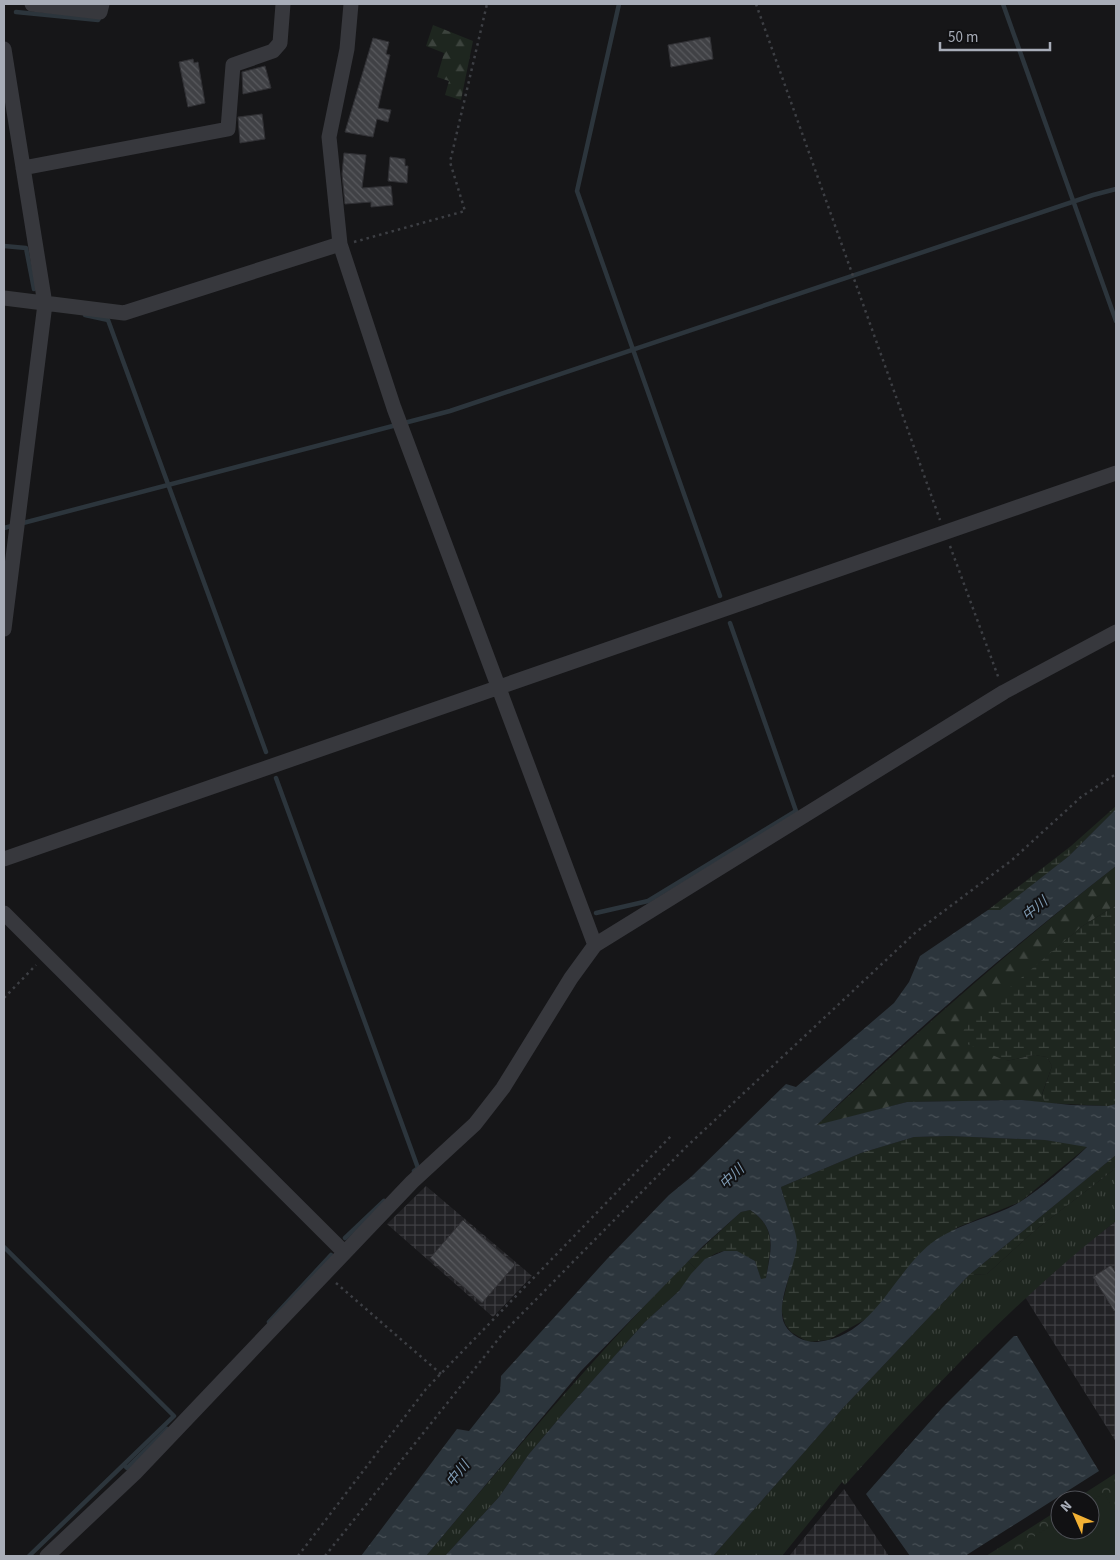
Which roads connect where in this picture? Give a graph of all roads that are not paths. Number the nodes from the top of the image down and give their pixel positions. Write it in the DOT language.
graph roads {
  1 [pos="32,4"];
  2 [pos="102,4"];
  3 [pos="282,4"];
  4 [pos="351,4"];
  5 [pos="4,49"];
  6 [pos="23,168"];
  7 [pos="340,244"];
  8 [pos="4,298"];
  9 [pos="45,304"];
  10 [pos="1116,473"];
  11 [pos="4,629"];
  12 [pos="1116,632"];
  13 [pos="498,686"];
  14 [pos="4,859"];
  15 [pos="4,913"];
  16 [pos="595,945"];
  17 [pos="344,1252"];
  18 [pos="47,1556"];
  1 -- 2 [label="street"];
  3 -- 6 [label="street"];
  4 -- 7 [label="street"];
  5 -- 6 [label="street"];
  6 -- 9 [label="street"];
  7 -- 9 [label="street"];
  7 -- 13 [label="street"];
  8 -- 9 [label="street"];
  9 -- 11 [label="street"];
  10 -- 13 [label="street"];
  12 -- 16 [label="street"];
  13 -- 14 [label="street"];
  13 -- 16 [label="street"];
  15 -- 17 [label="street"];
  16 -- 17 [label="street"];
  17 -- 18 [label="street"];
}
